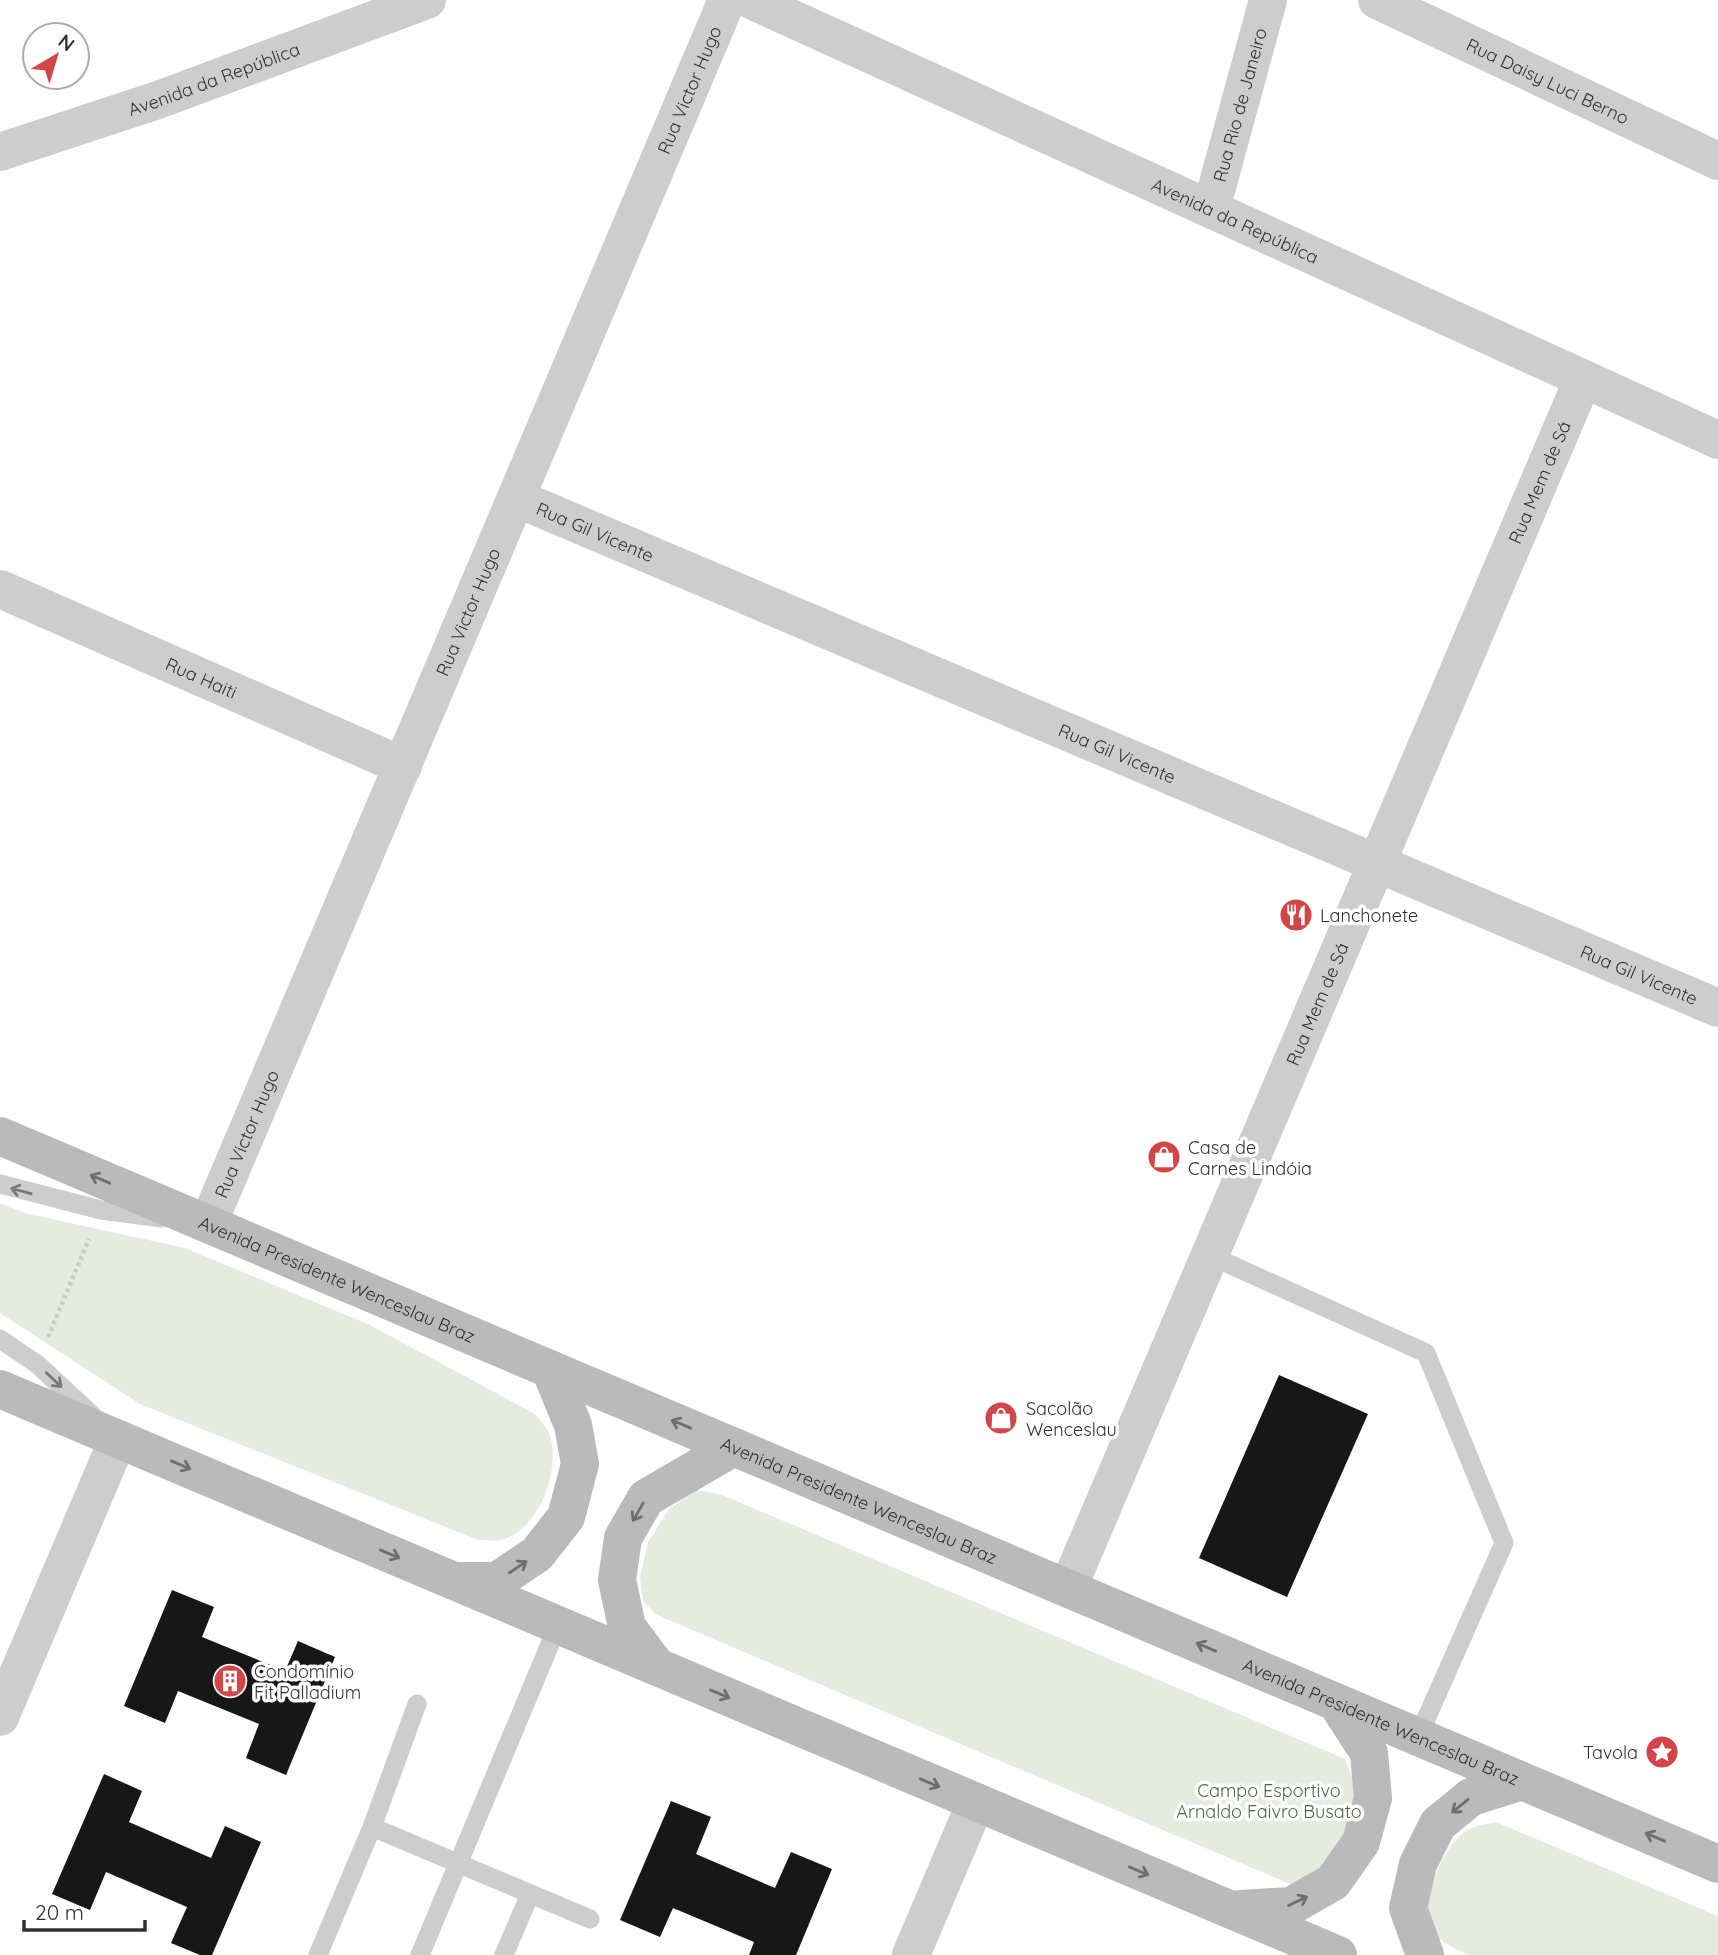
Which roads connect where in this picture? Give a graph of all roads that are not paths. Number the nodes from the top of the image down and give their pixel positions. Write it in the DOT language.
graph roads {
  1 [pos="427,0"];
  2 [pos="727,0"];
  3 [pos="751,0"];
  4 [pos="1268,0"];
  5 [pos="1377,0"];
  6 [pos="0,152"];
  7 [pos="1718,161"];
  8 [pos="1211,209"];
  9 [pos="1583,379"];
  10 [pos="1718,440"];
  11 [pos="516,498"];
  12 [pos="0,589"];
  13 [pos="403,766"];
  14 [pos="1376,863"];
  15 [pos="1718,1008"];
  16 [pos="0,1136"];
  17 [pos="0,1184"];
  18 [pos="208,1224"];
  19 [pos="1209,1255"];
  20 [pos="0,1339"];
  21 [pos="550,1369"];
  22 [pos="0,1389"];
  23 [pos="118,1438"];
  24 [pos="734,1447"];
  25 [pos="454,1581"];
  26 [pos="1068,1588"];
  27 [pos="558,1625"];
  28 [pos="657,1667"];
  29 [pos="1336,1702"];
  30 [pos="416,1704"];
  31 [pos="0,1717"];
  32 [pos="1418,1737"];
  33 [pos="1522,1781"];
  34 [pos="976,1802"];
  35 [pos="372,1827"];
  36 [pos="458,1863"];
  37 [pos="1718,1864"];
  38 [pos="530,1894"];
  39 [pos="1231,1910"];
  40 [pos="590,1919"];
  41 [pos="318,1955"];
  42 [pos="420,1955"];
  43 [pos="504,1955"];
  44 [pos="911,1955"];
  45 [pos="1338,1955"];
  46 [pos="1425,1955"];
  1 -- 6 [label="street, Avenida da República"];
  2 -- 11 [label="street, Rua Victor Hugo"];
  3 -- 8 [label="street, Avenida da República"];
  4 -- 8 [label="street, Rua Rio de Janeiro"];
  5 -- 7 [label="street, Rua Daisy Luci Berno"];
  8 -- 9 [label="street, Avenida da República"];
  9 -- 10 [label="street, Avenida da República"];
  9 -- 14 [label="street, Rua Mem de Sá"];
  11 -- 13 [label="street, Rua Victor Hugo"];
  11 -- 14 [label="street, Rua Gil Vicente"];
  12 -- 13 [label="street, Rua Haiti"];
  13 -- 18 [label="street, Rua Victor Hugo"];
  14 -- 15 [label="street, Rua Gil Vicente"];
  14 -- 19 [label="street, Rua Mem de Sá"];
  18 -- 16 [label="main road, Avenida Presidente Wenceslau Braz, one-way"];
  18 -- 17 [label="lane, one-way"];
  18 -- 21 [label="main road, Avenida Presidente Wenceslau Braz"];
  19 -- 26 [label="street, Rua Mem de Sá"];
  19 -- 32 [label="lane"];
  20 -- 23 [label="lane, one-way"];
  24 -- 21 [label="main road, Avenida Presidente Wenceslau Braz, one-way"];
  25 -- 21 [label="main road, one-way"];
  22 -- 23 [label="main road"];
  23 -- 25 [label="main road, one-way"];
  23 -- 31 [label="street"];
  24 -- 26 [label="main road, Avenida Presidente Wenceslau Braz"];
  24 -- 28 [label="main road, one-way"];
  25 -- 27 [label="main road"];
  29 -- 26 [label="main road, Avenida Presidente Wenceslau Braz, one-way"];
  27 -- 28 [label="main road"];
  27 -- 36 [label="lane"];
  28 -- 34 [label="main road, one-way"];
  29 -- 32 [label="main road, Avenida Presidente Wenceslau Braz"];
  39 -- 29 [label="main road, one-way"];
  30 -- 35 [label="lane"];
  32 -- 33 [label="main road, Avenida Presidente Wenceslau Braz"];
  37 -- 33 [label="main road, Avenida Presidente Wenceslau Braz, one-way"];
  33 -- 46 [label="main road, one-way"];
  34 -- 39 [label="main road, one-way"];
  34 -- 44 [label="street"];
  35 -- 36 [label="lane"];
  35 -- 41 [label="lane"];
  36 -- 38 [label="lane"];
  36 -- 42 [label="lane"];
  38 -- 40 [label="lane"];
  38 -- 43 [label="lane"];
  39 -- 45 [label="main road"];
}
